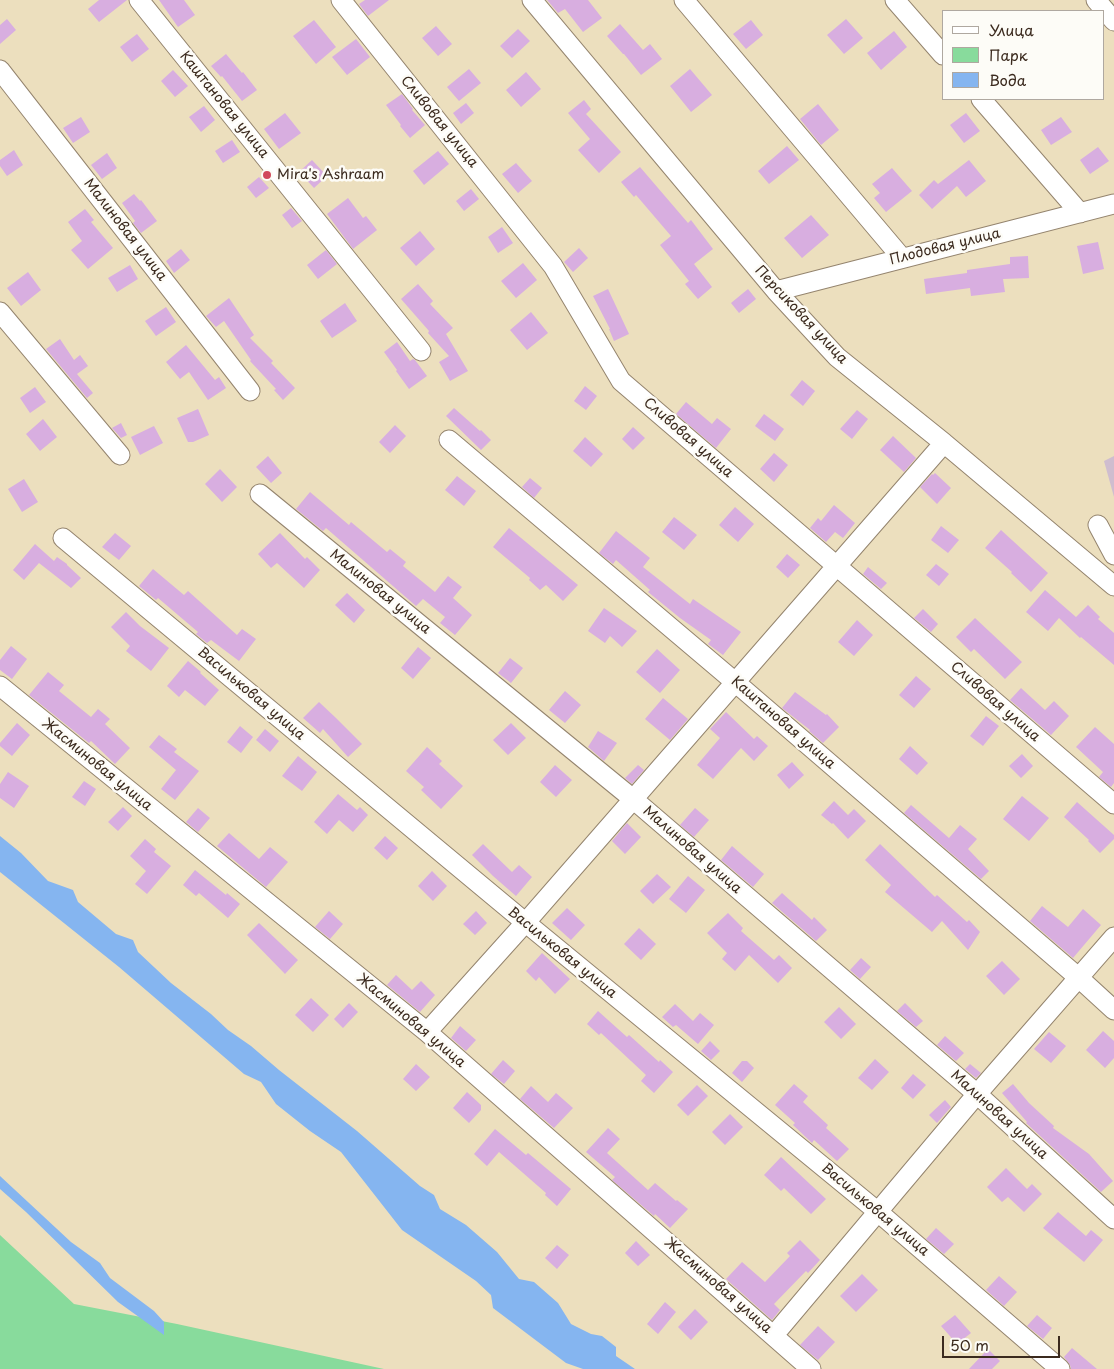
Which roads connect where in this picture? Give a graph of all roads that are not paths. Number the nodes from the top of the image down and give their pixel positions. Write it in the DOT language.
graph roads {
  1 [pos="140,0"];
  2 [pos="341,0"];
  3 [pos="532,0"];
  4 [pos="684,0"];
  5 [pos="895,0"];
  6 [pos="1096,0"];
  7 [pos="1114,21"];
  8 [pos="942,54"];
  9 [pos="0,70"];
  10 [pos="982,100"];
  11 [pos="1114,204"];
  12 [pos="1080,212"];
  13 [pos="902,258"];
  14 [pos="776,291"];
  15 [pos="0,312"];
  16 [pos="421,351"];
  17 [pos="250,391"];
  18 [pos="449,440"];
  19 [pos="944,443"];
  20 [pos="120,455"];
  21 [pos="260,494"];
  22 [pos="1098,525"];
  23 [pos="63,538"];
  24 [pos="1114,555"];
  25 [pos="837,566"];
  26 [pos="1114,586"];
  27 [pos="735,682"];
  28 [pos="0,686"];
  29 [pos="633,799"];
  30 [pos="1114,804"];
  31 [pos="525,922"];
  32 [pos="1114,938"];
  33 [pos="1079,978"];
  34 [pos="1114,1010"];
  35 [pos="426,1032"];
  36 [pos="977,1094"];
  37 [pos="877,1211"];
  38 [pos="1114,1219"];
  39 [pos="774,1335"];
  40 [pos="811,1369"];
  41 [pos="1060,1369"];
  1 -- 16 [label="street, Каштановая улица"];
  2 -- 25 [label="street, Сливовая улица"];
  3 -- 14 [label="street, Персиковая улица"];
  4 -- 13 [label="street"];
  5 -- 8 [label="street"];
  6 -- 7 [label="street"];
  9 -- 17 [label="street, Малиновая улица"];
  10 -- 12 [label="street"];
  11 -- 12 [label="street, Плодовая улица"];
  12 -- 13 [label="street, Плодовая улица"];
  13 -- 14 [label="street, Плодовая улица"];
  14 -- 19 [label="street, Персиковая улица"];
  15 -- 20 [label="street"];
  18 -- 27 [label="street, Каштановая улица"];
  19 -- 25 [label="street"];
  19 -- 26 [label="street, Персиковая улица"];
  21 -- 29 [label="street, Малиновая улица"];
  22 -- 24 [label="street"];
  23 -- 31 [label="street, Васильковая улица"];
  25 -- 27 [label="street"];
  25 -- 30 [label="street, Сливовая улица"];
  27 -- 29 [label="street"];
  27 -- 33 [label="street, Каштановая улица"];
  28 -- 35 [label="street, Жасминовая улица"];
  29 -- 31 [label="street"];
  29 -- 36 [label="street, Малиновая улица"];
  31 -- 35 [label="street"];
  31 -- 37 [label="street, Васильковая улица"];
  32 -- 33 [label="street"];
  33 -- 34 [label="street, Каштановая улица"];
  33 -- 36 [label="street"];
  35 -- 39 [label="street, Жасминовая улица"];
  36 -- 37 [label="street"];
  36 -- 38 [label="street, Малиновая улица"];
  37 -- 39 [label="street"];
  37 -- 41 [label="street, Васильковая улица"];
  39 -- 40 [label="street, Жасминовая улица"];
}
